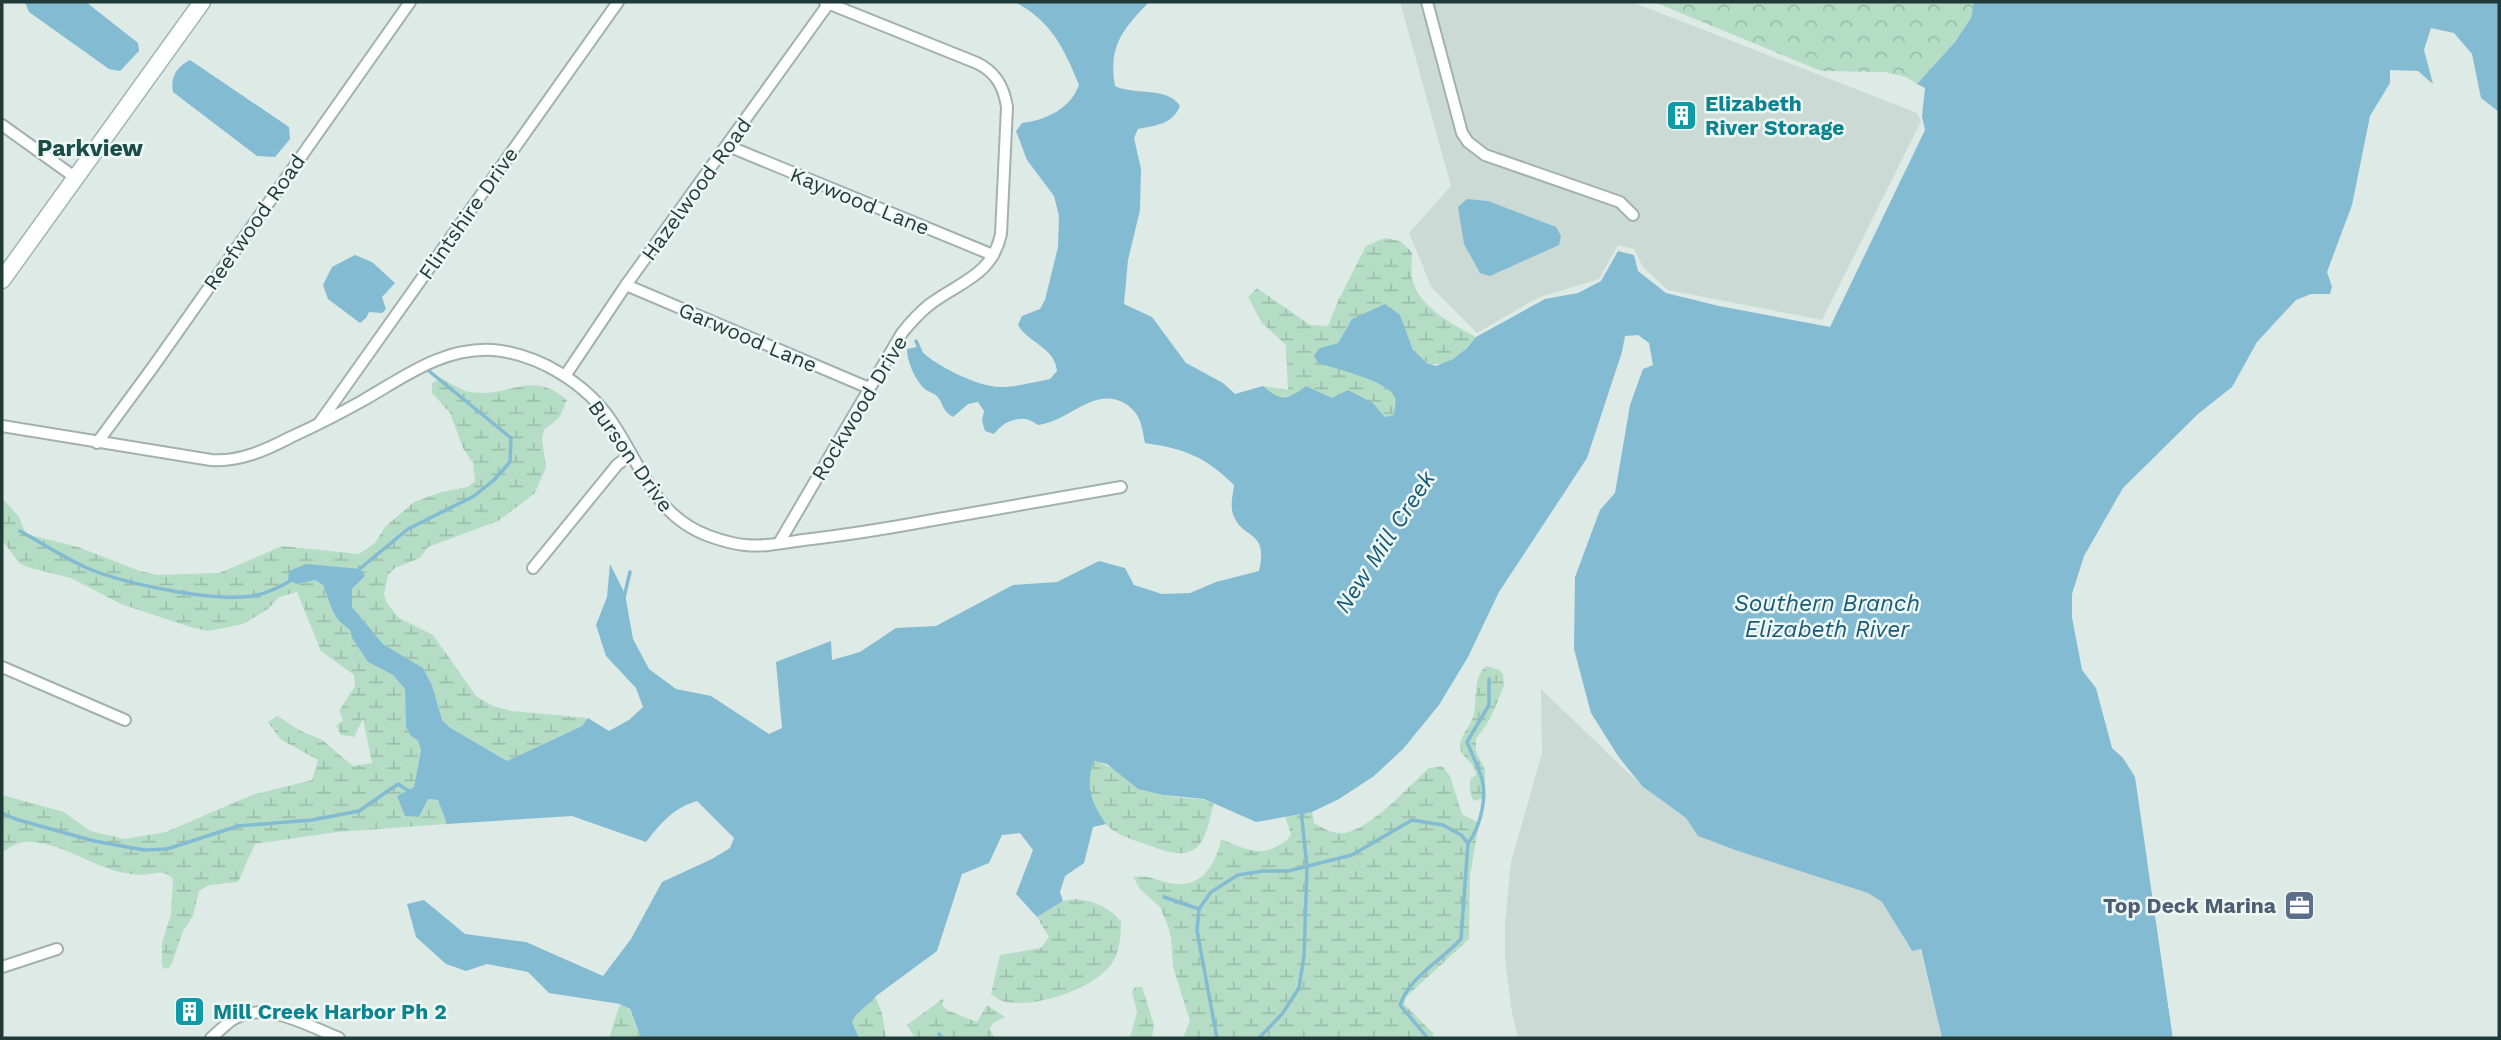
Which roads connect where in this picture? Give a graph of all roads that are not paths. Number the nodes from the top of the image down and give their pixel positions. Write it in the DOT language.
graph roads {
  1 [pos="201,2"];
  2 [pos="410,2"];
  3 [pos="618,2"];
  4 [pos="1427,2"];
  5 [pos="827,3"];
  6 [pos="2,125"];
  7 [pos="727,146"];
  8 [pos="76,178"];
  9 [pos="1633,215"];
  10 [pos="993,255"];
  11 [pos="2,280"];
  12 [pos="626,285"];
  13 [pos="565,376"];
  14 [pos="869,388"];
  15 [pos="319,424"];
  16 [pos="2,426"];
  17 [pos="97,443"];
  18 [pos="631,454"];
  19 [pos="1121,487"];
  20 [pos="779,543"];
  21 [pos="533,568"];
  22 [pos="2,667"];
  23 [pos="125,720"];
  24 [pos="57,949"];
  25 [pos="2,967"];
  26 [pos="211,1038"];
  27 [pos="340,1038"];
  1 -- 8 [label="street"];
  2 -- 17 [label="street, Reefwood Road"];
  3 -- 15 [label="street, Flintshire Drive"];
  4 -- 9 [label="street"];
  5 -- 7 [label="street, Hazelwood Road"];
  5 -- 10 [label="street"];
  6 -- 8 [label="street"];
  7 -- 10 [label="street, Kaywood Lane"];
  7 -- 12 [label="street, Hazelwood Road"];
  8 -- 11 [label="street"];
  10 -- 14 [label="street, Rockwood Drive"];
  12 -- 13 [label="street, Hazelwood Road"];
  12 -- 14 [label="street, Garwood Lane"];
  13 -- 15 [label="street, Burson Drive"];
  13 -- 18 [label="street, Burson Drive"];
  14 -- 20 [label="street, Rockwood Drive"];
  15 -- 17 [label="street, Burson Drive"];
  16 -- 17 [label="street, Burson Drive"];
  18 -- 20 [label="street, Burson Drive"];
  18 -- 21 [label="street"];
  19 -- 20 [label="street, Burson Drive"];
  22 -- 23 [label="street"];
  24 -- 25 [label="street"];
  26 -- 27 [label="street"];
}
